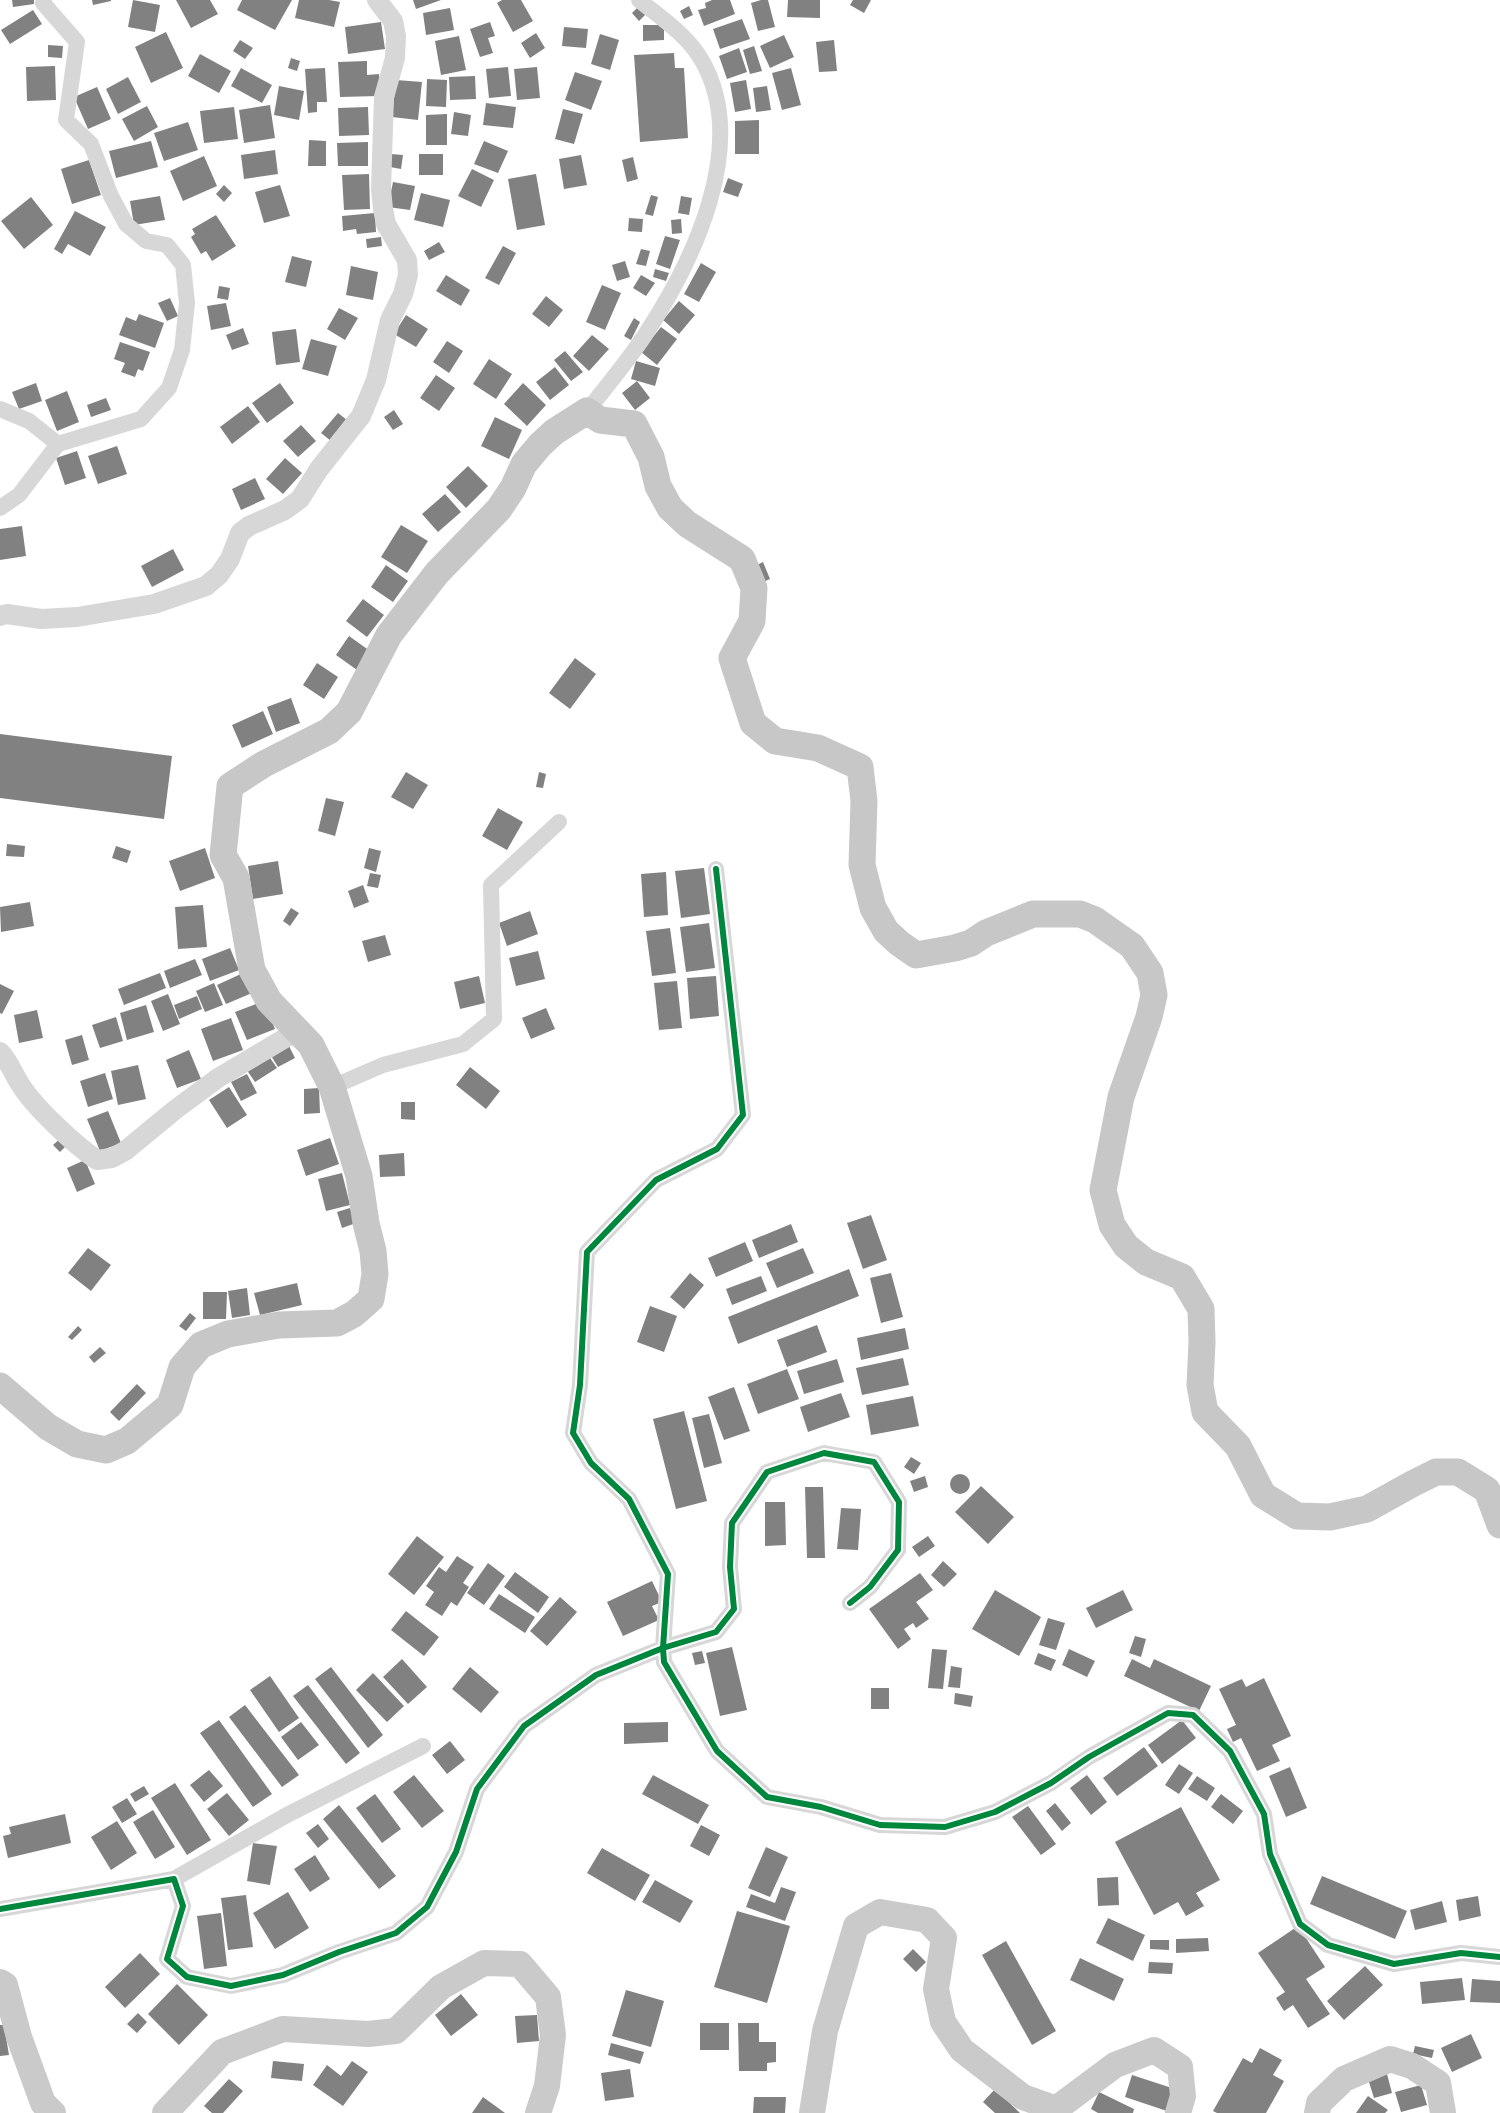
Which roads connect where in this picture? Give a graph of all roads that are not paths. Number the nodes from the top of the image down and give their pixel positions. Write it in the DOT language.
graph roads {
  1 [pos="44,0"];
  2 [pos="376,0"];
  3 [pos="639,0"];
  4 [pos="0,409"];
  5 [pos="587,411"];
  6 [pos="58,444"];
  7 [pos="0,508"];
  8 [pos="0,616"];
  9 [pos="559,822"];
  10 [pos="716,869"];
  11 [pos="297,1030"];
  12 [pos="0,1052"];
  13 [pos="332,1087"];
  14 [pos="0,1386"];
  15 [pos="1500,1525"];
  16 [pos="850,1603"];
  17 [pos="663,1648"];
  18 [pos="423,1746"];
  19 [pos="174,1879"];
  20 [pos="0,1909"];
  21 [pos="1500,1957"];
  22 [pos="0,1982"];
  23 [pos="53,2113"];
  24 [pos="165,2113"];
  25 [pos="538,2113"];
  26 [pos="812,2113"];
  27 [pos="1178,2113"];
  28 [pos="1317,2113"];
  29 [pos="1443,2113"];
  1 -- 6 [label="street"];
  2 -- 8 [label="street"];
  3 -- 5 [label="street"];
  4 -- 6 [label="street"];
  5 -- 11 [label="highway"];
  5 -- 15 [label="highway"];
  6 -- 7 [label="street"];
  9 -- 13 [label="street"];
  10 -- 17 [label="street"];
  11 -- 12 [label="street"];
  11 -- 13 [label="highway"];
  13 -- 14 [label="highway"];
  16 -- 17 [label="street"];
  17 -- 19 [label="street"];
  17 -- 21 [label="street"];
  18 -- 19 [label="street"];
  19 -- 20 [label="street"];
  22 -- 23 [label="main road"];
  24 -- 25 [label="main road"];
  26 -- 27 [label="main road"];
  28 -- 29 [label="main road"];
}
